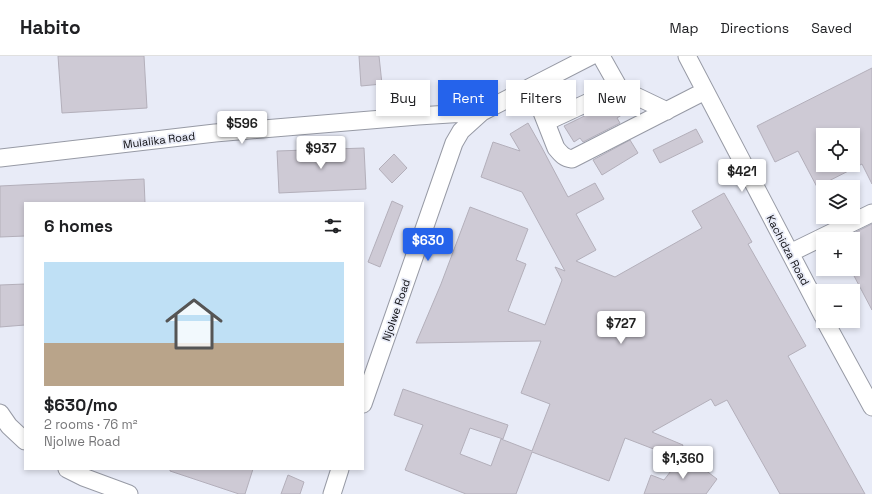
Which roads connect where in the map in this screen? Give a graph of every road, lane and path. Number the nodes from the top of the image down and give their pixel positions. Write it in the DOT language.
graph roads {
  1 [pos="591,56"];
  2 [pos="601,56"];
  3 [pos="687,56"];
  4 [pos="545,80"];
  5 [pos="615,80"];
  6 [pos="705,91"];
  7 [pos="640,98"];
  8 [pos="584,105"];
  9 [pos="667,111"];
  10 [pos="438,115"];
  11 [pos="478,116"];
  12 [pos="544,116"];
  13 [pos="546,122"];
  14 [pos="0,158"];
  15 [pos="872,213"];
  16 [pos="790,253"];
  17 [pos="816,303"];
  18 [pos="830,328"];
  19 [pos="364,401"];
  20 [pos="872,407"];
  21 [pos="0,414"];
  22 [pos="24,440"];
  23 [pos="69,470"];
  24 [pos="340,470"];
  25 [pos="129,494"];
  26 [pos="332,494"];
  1 -- 4 [label="street, Mulalika Road"];
  2 -- 5 [label="street"];
  3 -- 6 [label="street, Kachidza Road"];
  6 -- 9 [label="street"];
  6 -- 16 [label="street, Kachidza Road"];
  7 -- 9 [label="street"];
  8 -- 13 [label="street"];
  9 -- 13 [label="street"];
  10 -- 14 [label="street, Mulalika Road"];
  11 -- 19 [label="street, Njolwe Road"];
  12 -- 13 [label="street"];
  15 -- 16 [label="street"];
  16 -- 17 [label="street, Kachidza Road"];
  18 -- 20 [label="street"];
  21 -- 22 [label="street"];
  23 -- 25 [label="street"];
  24 -- 26 [label="street"];
}
